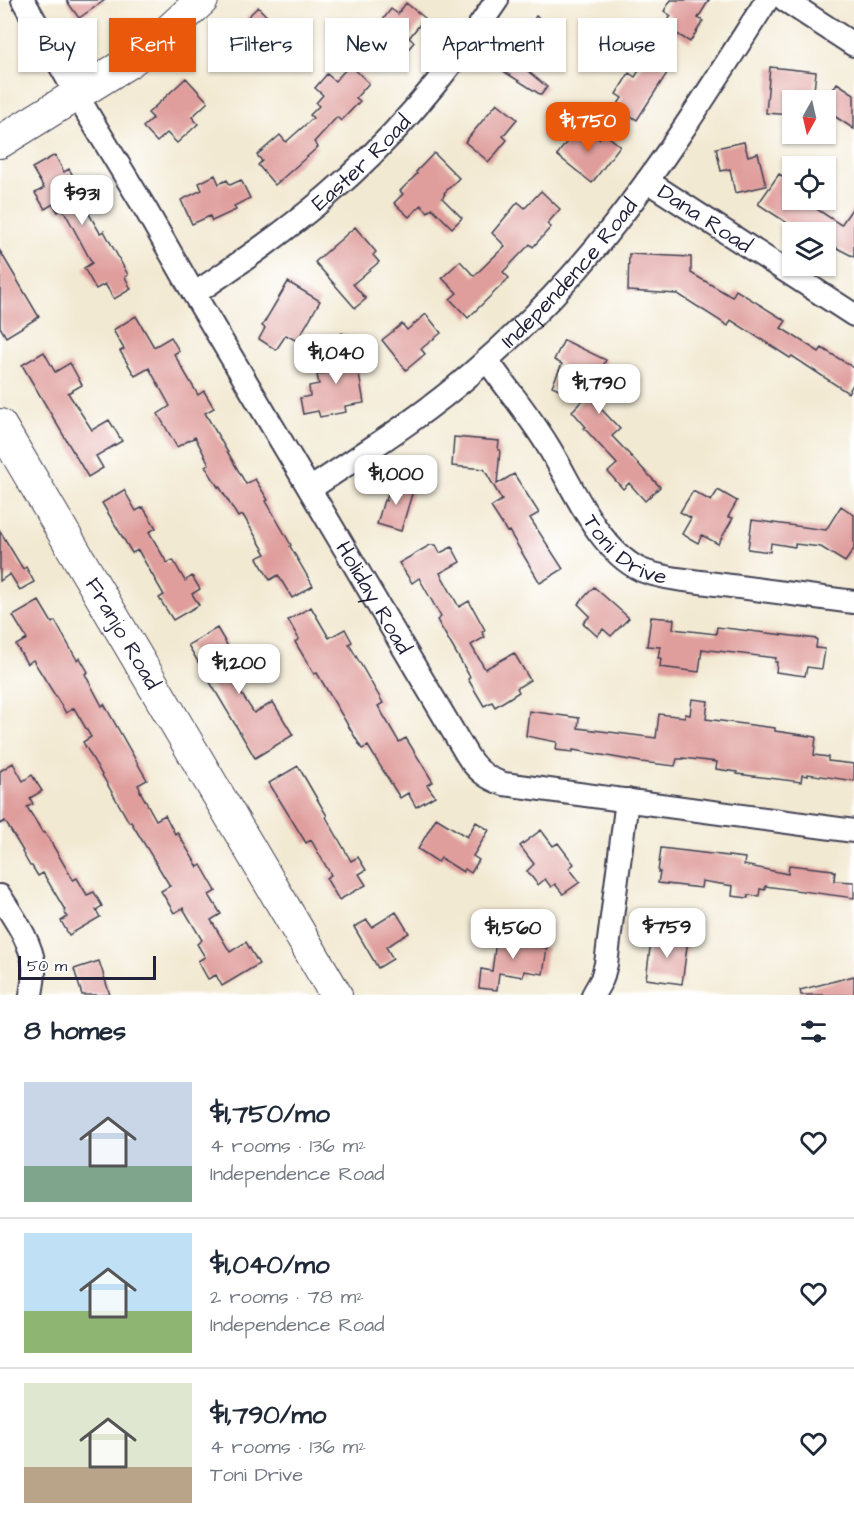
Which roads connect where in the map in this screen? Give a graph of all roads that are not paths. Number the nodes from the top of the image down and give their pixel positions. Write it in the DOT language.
graph roads {
  1 [pos="23,0"];
  2 [pos="179,0"];
  3 [pos="202,0"];
  4 [pos="498,0"];
  5 [pos="767,0"];
  6 [pos="785,0"];
  7 [pos="854,45"];
  8 [pos="73,86"];
  9 [pos="0,119"];
  10 [pos="0,142"];
  11 [pos="647,181"];
  12 [pos="194,294"];
  13 [pos="854,315"];
  14 [pos="487,360"];
  15 [pos="0,424"];
  16 [pos="310,489"];
  17 [pos="854,602"];
  18 [pos="627,800"];
  19 [pos="854,831"];
  20 [pos="0,896"];
  21 [pos="31,995"];
  22 [pos="336,995"];
  23 [pos="593,995"];
  1 -- 8 [label="street, Holiday Road"];
  2 -- 8 [label="street"];
  3 -- 8 [label="street"];
  4 -- 12 [label="street, Easter Road"];
  5 -- 11 [label="street, Independence Road"];
  6 -- 7 [label="street"];
  8 -- 9 [label="street"];
  8 -- 10 [label="street"];
  8 -- 12 [label="street, Holiday Road"];
  11 -- 13 [label="street, Dana Road"];
  11 -- 14 [label="street, Independence Road"];
  12 -- 16 [label="street, Holiday Road"];
  14 -- 16 [label="street, Independence Road"];
  14 -- 17 [label="street, Toni Drive"];
  15 -- 22 [label="street, Franjo Road"];
  16 -- 18 [label="street, Holiday Road"];
  18 -- 19 [label="street, Holiday Road"];
  18 -- 23 [label="street"];
  20 -- 21 [label="street"];
}
